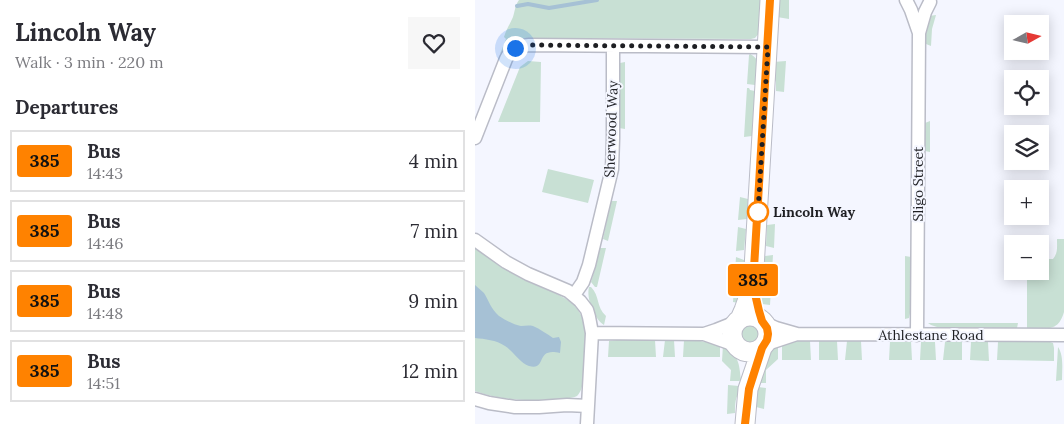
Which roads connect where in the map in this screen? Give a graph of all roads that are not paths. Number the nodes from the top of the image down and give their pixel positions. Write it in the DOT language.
graph roads {
  1 [pos="771,0"];
  2 [pos="906,0"];
  3 [pos="931,1"];
  4 [pos="919,33"];
  5 [pos="613,46"];
  6 [pos="768,47"];
  7 [pos="475,138"];
  8 [pos="475,240"];
  9 [pos="753,285"];
  10 [pos="574,296"];
  11 [pos="738,320"];
  12 [pos="763,322"];
  13 [pos="592,333"];
  14 [pos="704,334"];
  15 [pos="797,334"];
  16 [pos="917,335"];
  17 [pos="1064,335"];
  18 [pos="736,346"];
  19 [pos="763,346"];
  20 [pos="749,389"];
  21 [pos="475,399"];
  22 [pos="588,406"];
  23 [pos="587,424"];
  24 [pos="745,424"];
  1 -- 6 [label="street"];
  2 -- 3 [label="street"];
  2 -- 4 [label="street, Sligo Street"];
  3 -- 4 [label="street, Sligo Street"];
  4 -- 16 [label="street, Sligo Street"];
  5 -- 6 [label="street"];
  5 -- 7 [label="street"];
  5 -- 10 [label="street, Sherwood Way"];
  6 -- 9 [label="street"];
  8 -- 10 [label="street"];
  9 -- 11 [label="street"];
  9 -- 12 [label="street"];
  10 -- 13 [label="street"];
  11 -- 12 [label="street"];
  11 -- 14 [label="street"];
  11 -- 18 [label="street"];
  12 -- 15 [label="street, Athlestane Road"];
  12 -- 19 [label="street"];
  13 -- 14 [label="street"];
  13 -- 22 [label="street"];
  14 -- 18 [label="street"];
  15 -- 16 [label="street, Athlestane Road"];
  15 -- 19 [label="street, Athlestane Road"];
  16 -- 17 [label="street, Athlestane Road"];
  18 -- 19 [label="street"];
  18 -- 20 [label="street"];
  19 -- 20 [label="street"];
  20 -- 24 [label="street"];
  21 -- 22 [label="street"];
  22 -- 23 [label="street"];
}
